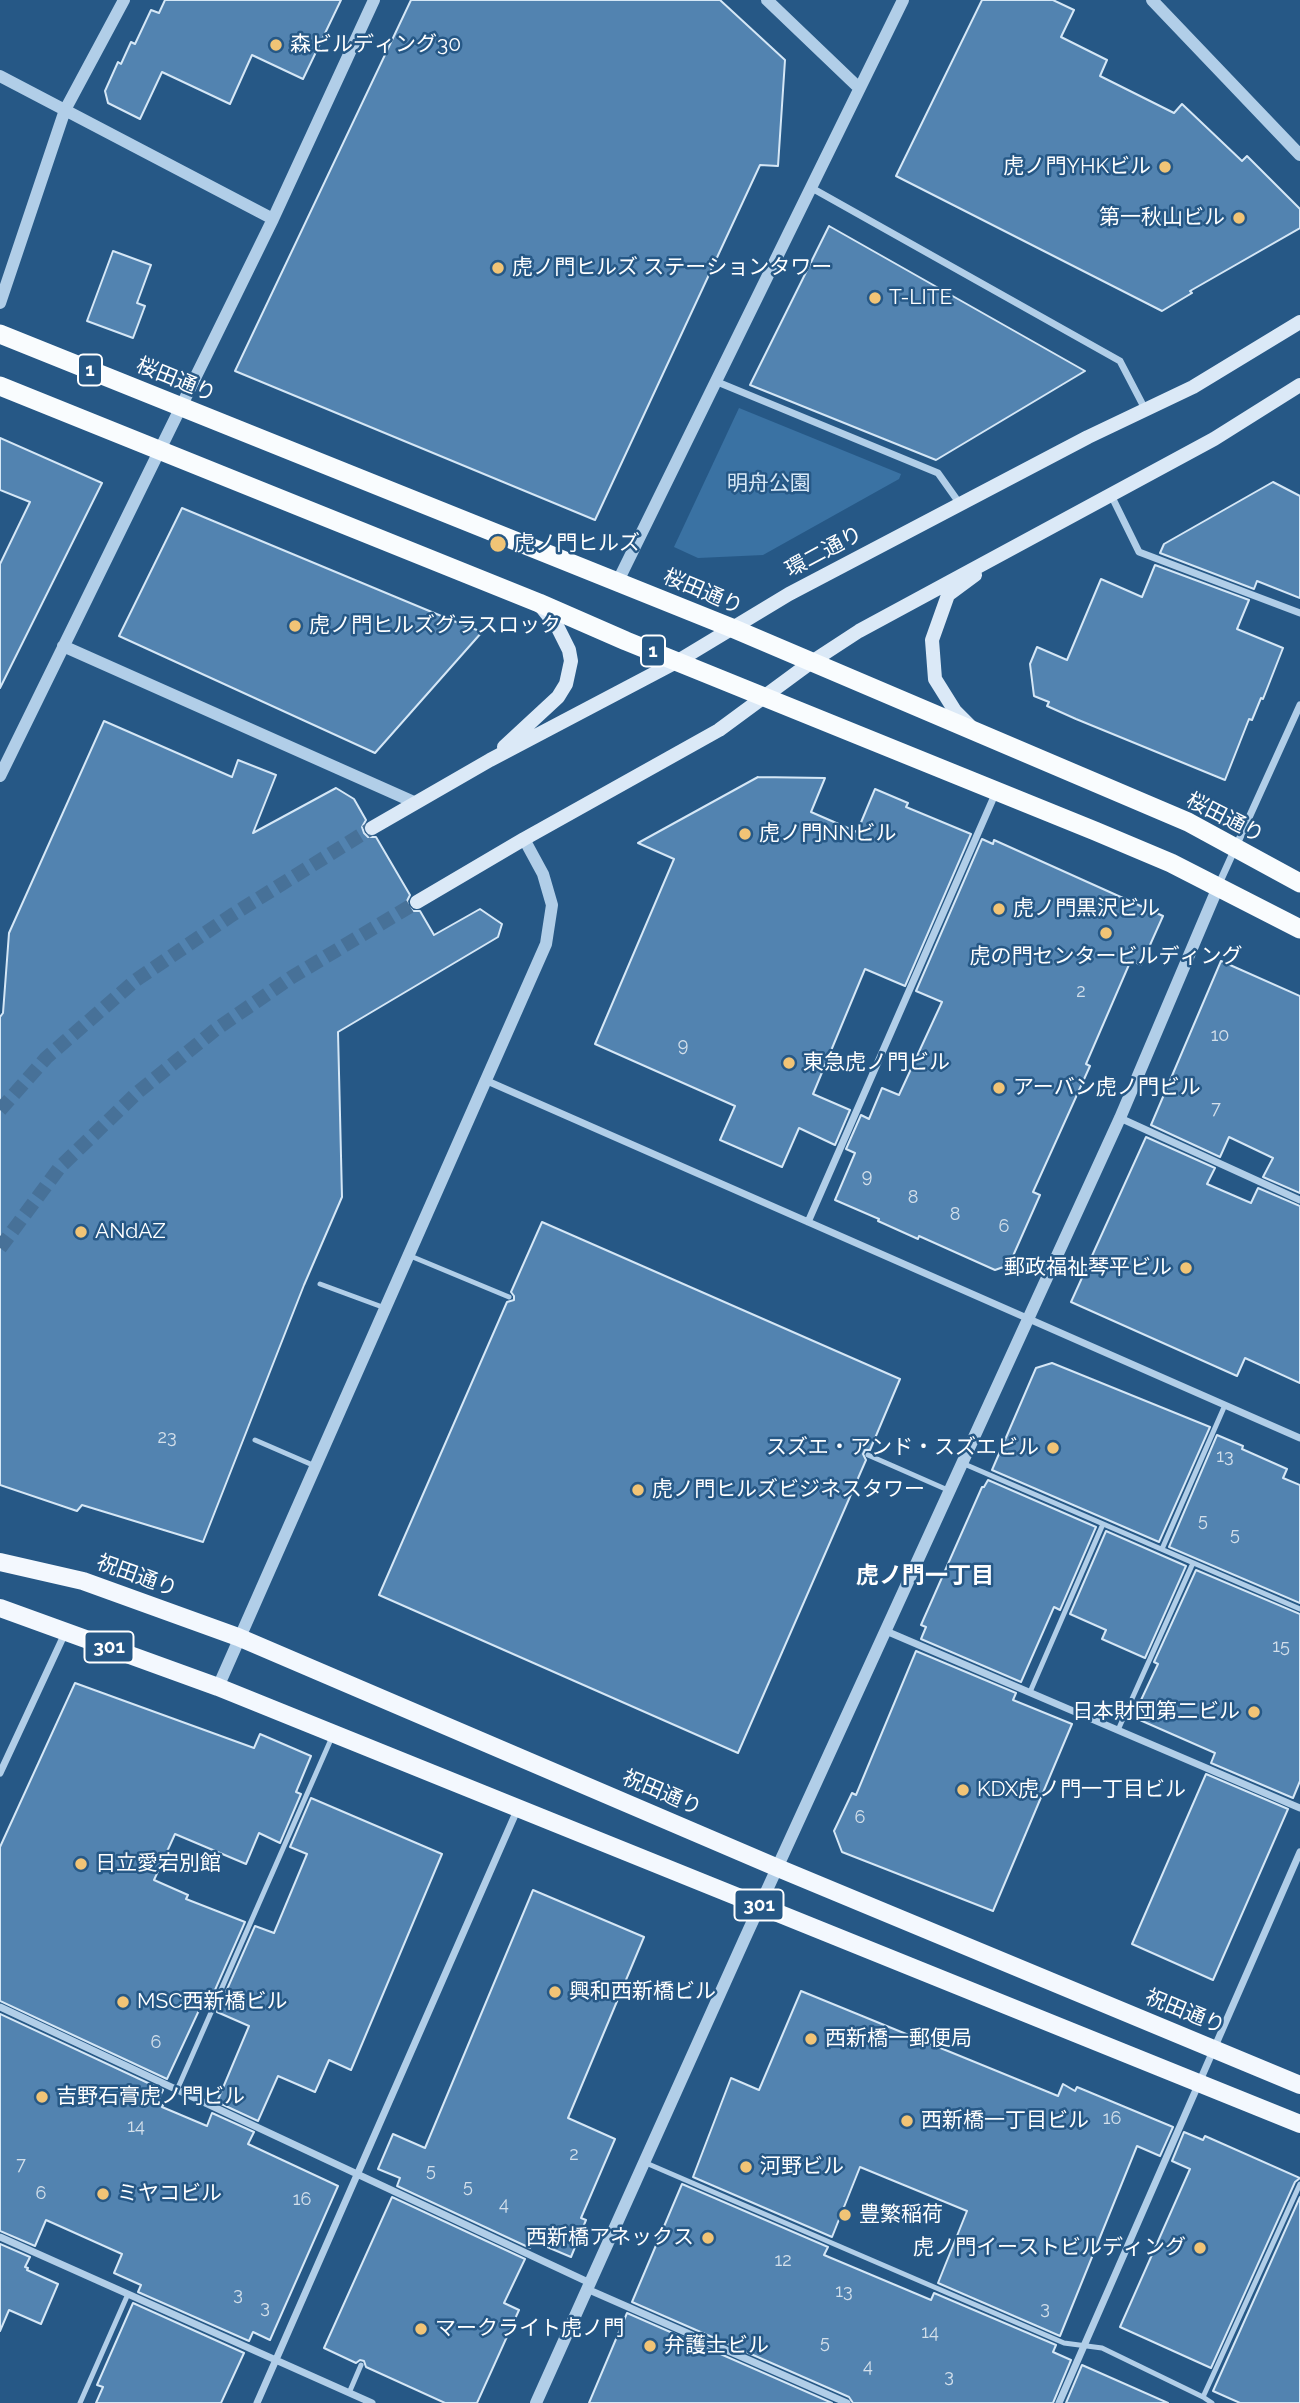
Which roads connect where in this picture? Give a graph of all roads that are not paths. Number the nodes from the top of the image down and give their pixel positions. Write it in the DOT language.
graph roads {
  1 [pos="124,0"];
  2 [pos="374,0"];
  3 [pos="767,0"];
  4 [pos="902,0"];
  5 [pos="1152,0"];
  6 [pos="0,76"];
  7 [pos="859,88"];
  8 [pos="65,110"];
  9 [pos="1300,155"];
  10 [pos="810,187"];
  11 [pos="273,219"];
  12 [pos="0,303"];
  13 [pos="1300,322"];
  14 [pos="0,334"];
  15 [pos="714,381"];
  16 [pos="1300,385"];
  17 [pos="0,386"];
  18 [pos="180,406"];
  19 [pos="1145,410"];
  20 [pos="159,450"];
  21 [pos="1111,495"];
  22 [pos="960,504"];
  23 [pos="1021,541"];
  24 [pos="618,581"];
  25 [pos="539,603"];
  26 [pos="1300,613"];
  27 [pos="732,628"];
  28 [pos="63,646"];
  29 [pos="678,661"];
  30 [pos="810,663"];
  31 [pos="765,696"];
  32 [pos="1300,705"];
  33 [pos="980,735"];
  34 [pos="490,760"];
  35 [pos="1,773"];
  36 [pos="996,792"];
  37 [pos="416,803"];
  38 [pos="372,828"];
  39 [pos="524,839"];
  40 [pos="1235,848"];
  41 [pos="1300,883"];
  42 [pos="1218,887"];
  43 [pos="417,902"];
  44 [pos="1300,929"];
  45 [pos="485,1080"];
  46 [pos="1120,1118"];
  47 [pos="1300,1200"];
  48 [pos="808,1222"];
  49 [pos="408,1255"];
  50 [pos="320,1284"];
  51 [pos="509,1297"];
  52 [pos="385,1308"];
  53 [pos="1029,1319"];
  54 [pos="1224,1405"];
  55 [pos="1300,1438"];
  56 [pos="255,1440"];
  57 [pos="868,1455"];
  58 [pos="962,1463"];
  59 [pos="315,1466"];
  60 [pos="950,1491"];
  61 [pos="1103,1524"];
  62 [pos="1162,1549"];
  63 [pos="0,1562"];
  64 [pos="1194,1563"];
  65 [pos="0,1608"];
  66 [pos="1300,1609"];
  67 [pos="66,1631"];
  68 [pos="886,1631"];
  69 [pos="238,1637"];
  70 [pos="218,1687"];
  71 [pos="1030,1692"];
  72 [pos="1118,1730"];
  73 [pos="333,1734"];
  74 [pos="0,1773"];
  75 [pos="518,1808"];
  76 [pos="1300,1808"];
  77 [pos="1300,1852"];
  78 [pos="778,1868"];
  79 [pos="761,1906"];
  80 [pos="0,2007"];
  81 [pos="1214,2048"];
  82 [pos="1199,2083"];
  83 [pos="1300,2085"];
  84 [pos="177,2090"];
  85 [pos="1300,2124"];
  86 [pos="645,2162"];
  87 [pos="356,2173"];
  88 [pos="1300,2184"];
  89 [pos="0,2237"];
  90 [pos="589,2286"];
  91 [pos="128,2294"];
  92 [pos="1084,2346"];
  93 [pos="274,2359"];
  94 [pos="361,2365"];
  95 [pos="349,2393"];
  96 [pos="1203,2397"];
  97 [pos="541,2402"];
  98 [pos="80,2403"];
  99 [pos="257,2403"];
  100 [pos="372,2403"];
  101 [pos="847,2403"];
  102 [pos="1059,2403"];
  103 [pos="1212,2403"];
  1 -- 8 [label="street"];
  2 -- 11 [label="street"];
  3 -- 7 [label="street"];
  4 -- 7 [label="street"];
  5 -- 9 [label="street"];
  6 -- 8 [label="street"];
  7 -- 10 [label="street"];
  8 -- 11 [label="street"];
  8 -- 12 [label="street"];
  10 -- 15 [label="street"];
  10 -- 19 [label="street"];
  11 -- 18 [label="street"];
  13 -- 19 [label="main road, 環二通り"];
  14 -- 18 [label="highway, 桜田通り / 1"];
  15 -- 22 [label="street"];
  15 -- 24 [label="street"];
  16 -- 21 [label="main road"];
  17 -- 20 [label="highway, 1"];
  18 -- 20 [label="street"];
  18 -- 24 [label="highway, 桜田通り / 1"];
  19 -- 22 [label="main road, 環二通り"];
  20 -- 25 [label="highway, 1"];
  20 -- 28 [label="street"];
  21 -- 23 [label="main road"];
  21 -- 26 [label="street"];
  22 -- 27 [label="main road, 環二通り"];
  23 -- 30 [label="main road"];
  23 -- 33 [label="main road"];
  24 -- 27 [label="highway, 桜田通り / 1"];
  25 -- 29 [label="highway, 1"];
  25 -- 34 [label="main road"];
  27 -- 29 [label="main road, 環二通り"];
  27 -- 30 [label="highway, 桜田通り / 1"];
  28 -- 35 [label="street"];
  28 -- 37 [label="street"];
  29 -- 31 [label="highway, 1"];
  29 -- 34 [label="main road, 環二通り"];
  30 -- 31 [label="main road"];
  30 -- 33 [label="highway, 桜田通り / 1"];
  31 -- 36 [label="highway, 1"];
  31 -- 39 [label="main road"];
  32 -- 40 [label="street"];
  33 -- 40 [label="highway, 桜田通り / 1"];
  34 -- 37 [label="main road, 環二通り"];
  36 -- 42 [label="highway, 1"];
  36 -- 48 [label="street"];
  37 -- 38 [label="main road, 環二通り"];
  39 -- 43 [label="main road"];
  39 -- 45 [label="street"];
  40 -- 41 [label="highway, 桜田通り / 1"];
  40 -- 42 [label="street"];
  42 -- 44 [label="highway, 1"];
  42 -- 46 [label="street"];
  45 -- 48 [label="street"];
  45 -- 49 [label="street"];
  46 -- 47 [label="street"];
  46 -- 53 [label="street"];
  48 -- 53 [label="street"];
  49 -- 51 [label="lane"];
  49 -- 52 [label="street"];
  50 -- 52 [label="lane"];
  52 -- 59 [label="street"];
  53 -- 54 [label="street"];
  53 -- 58 [label="street"];
  54 -- 55 [label="street"];
  54 -- 62 [label="lane"];
  56 -- 59 [label="lane"];
  57 -- 60 [label="lane"];
  58 -- 60 [label="street"];
  58 -- 61 [label="lane"];
  59 -- 69 [label="street"];
  60 -- 68 [label="street"];
  61 -- 62 [label="lane"];
  61 -- 71 [label="lane"];
  62 -- 64 [label="lane"];
  63 -- 69 [label="main road, 祝田通り / 301"];
  64 -- 66 [label="lane"];
  64 -- 72 [label="lane"];
  65 -- 67 [label="main road, 301"];
  67 -- 70 [label="main road, 301"];
  67 -- 74 [label="street"];
  68 -- 71 [label="street"];
  68 -- 78 [label="street"];
  69 -- 70 [label="street"];
  69 -- 78 [label="main road, 祝田通り / 301"];
  70 -- 73 [label="main road, 301"];
  71 -- 72 [label="street"];
  72 -- 76 [label="street"];
  73 -- 75 [label="main road, 301"];
  73 -- 84 [label="lane"];
  75 -- 79 [label="main road, 301"];
  75 -- 87 [label="street"];
  77 -- 81 [label="street"];
  78 -- 79 [label="street"];
  78 -- 81 [label="main road, 祝田通り / 301"];
  79 -- 82 [label="main road, 301"];
  79 -- 86 [label="street"];
  80 -- 84 [label="street"];
  81 -- 82 [label="street"];
  81 -- 83 [label="main road, 祝田通り / 301"];
  82 -- 85 [label="main road, 301"];
  82 -- 92 [label="street"];
  84 -- 87 [label="street"];
  86 -- 90 [label="street"];
  86 -- 92 [label="lane"];
  87 -- 90 [label="street"];
  87 -- 93 [label="street"];
  88 -- 96 [label="lane"];
  89 -- 91 [label="street"];
  90 -- 97 [label="street"];
  90 -- 101 [label="street"];
  91 -- 93 [label="street"];
  91 -- 98 [label="lane"];
  92 -- 96 [label="lane"];
  92 -- 102 [label="street"];
  93 -- 95 [label="street"];
  93 -- 99 [label="street"];
  94 -- 95 [label="lane"];
  95 -- 100 [label="street"];
  96 -- 103 [label="lane"];
}
